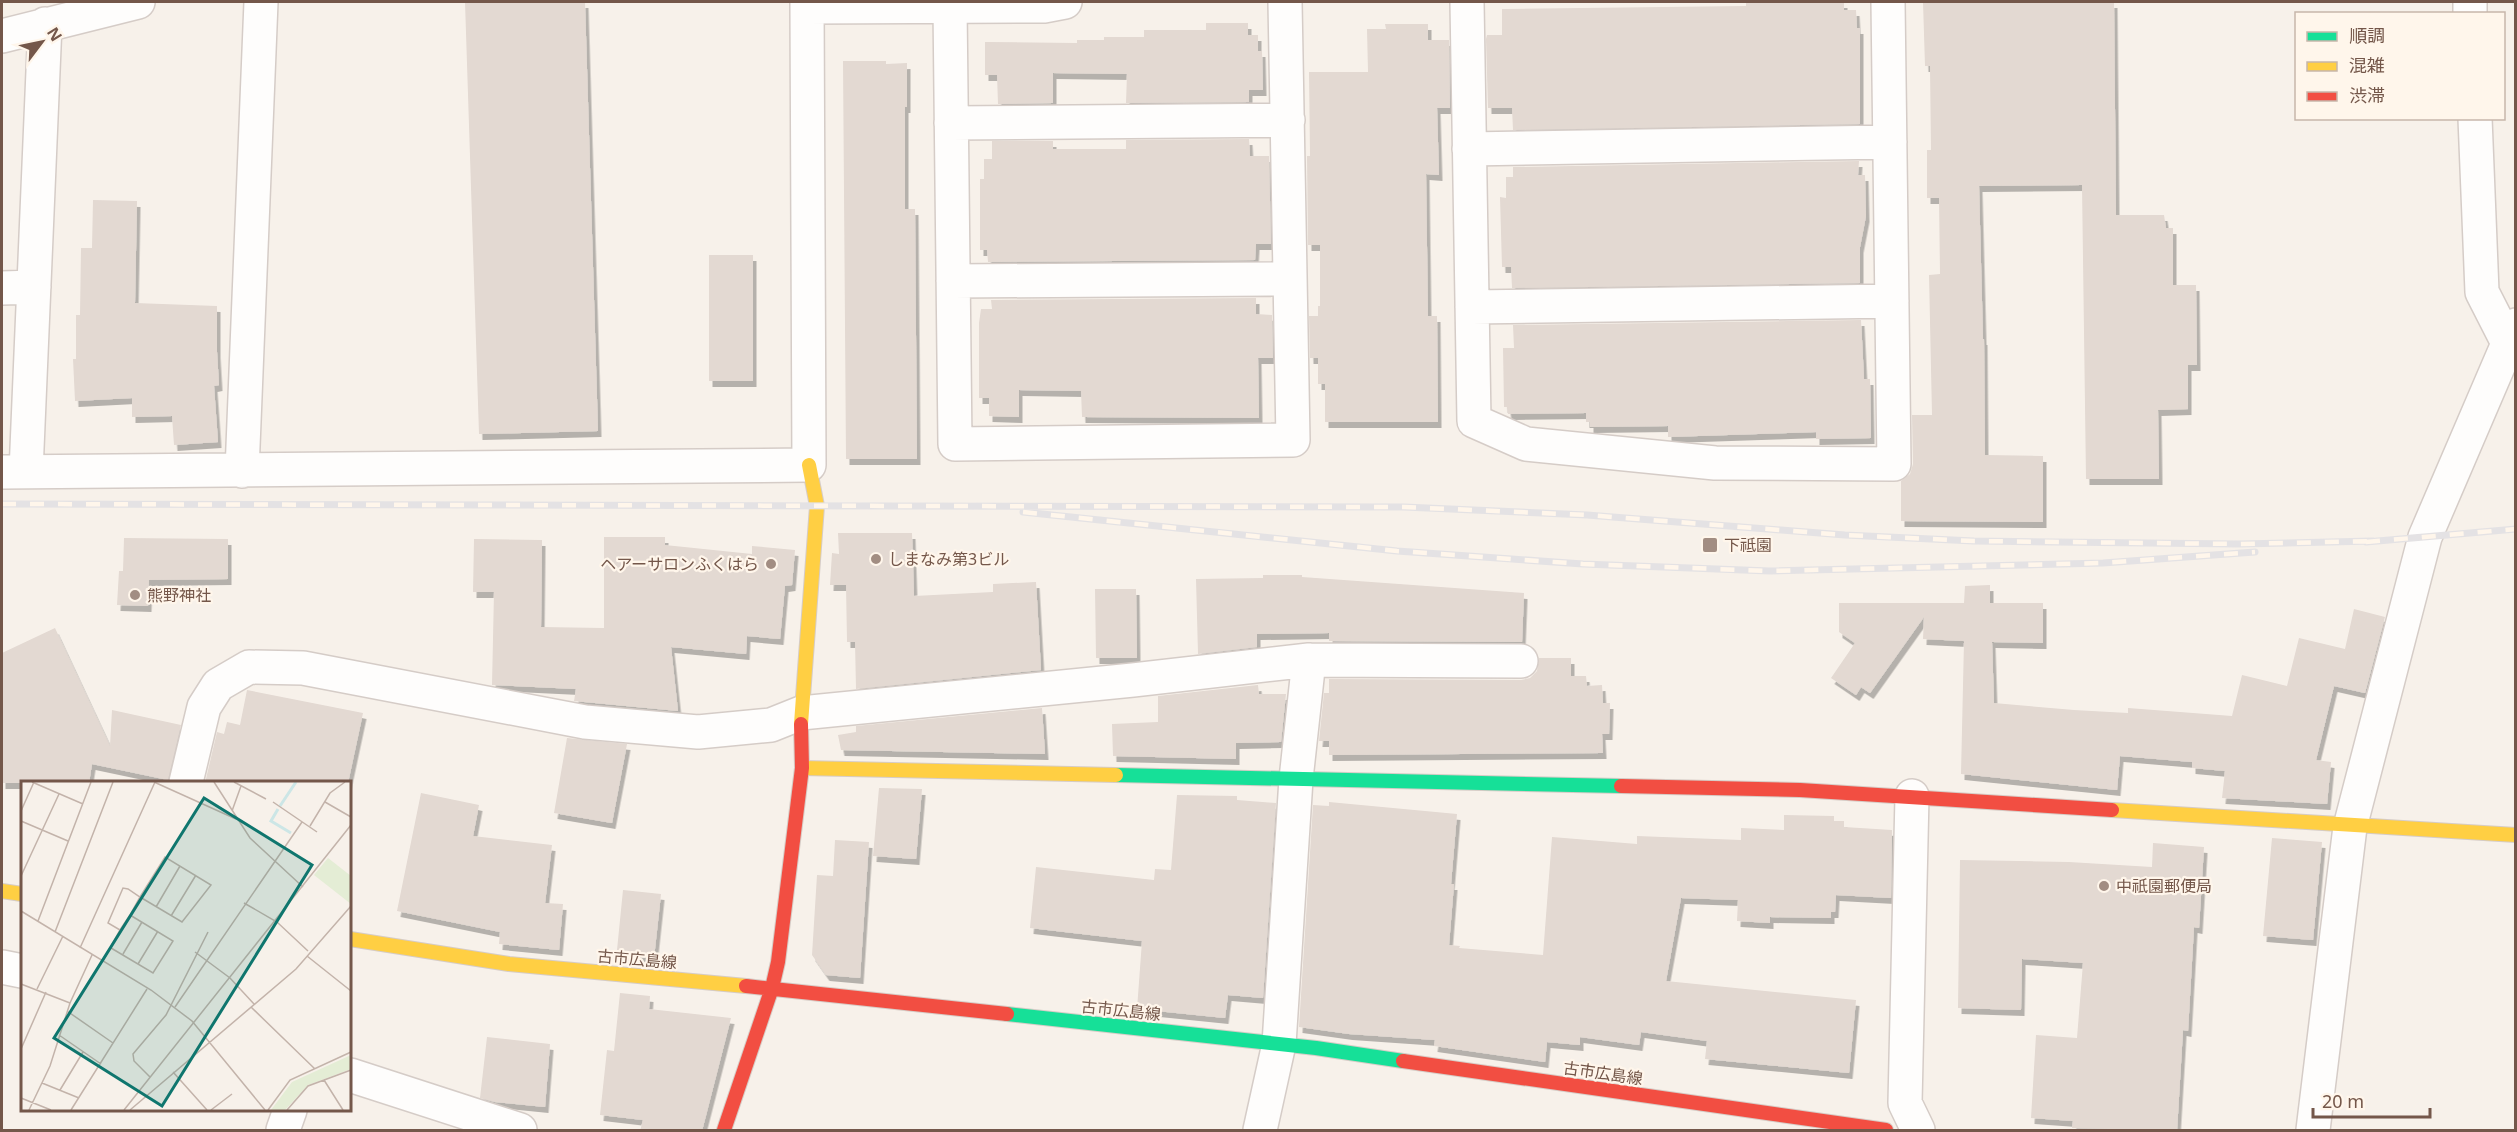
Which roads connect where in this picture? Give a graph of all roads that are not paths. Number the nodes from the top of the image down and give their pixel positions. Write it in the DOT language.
graph roads {
  1 [pos="138,2"];
  2 [pos="261,2"];
  3 [pos="1065,2"];
  4 [pos="1285,2"];
  5 [pos="1467,2"];
  6 [pos="1888,2"];
  7 [pos="807,4"];
  8 [pos="950,6"];
  9 [pos="45,24"];
  10 [pos="2,36"];
  11 [pos="1288,120"];
  12 [pos="2475,120"];
  13 [pos="951,123"];
  14 [pos="1890,142"];
  15 [pos="1469,148"];
  16 [pos="1290,279"];
  17 [pos="953,281"];
  18 [pos="34,287"];
  19 [pos="2,288"];
  20 [pos="1892,301"];
  21 [pos="1472,307"];
  22 [pos="2511,333"];
  23 [pos="809,465"];
  24 [pos="242,471"];
  25 [pos="14,472"];
  26 [pos="1309,660"];
  27 [pos="1521,661"];
  28 [pos="801,713"];
  29 [pos="802,768"];
  30 [pos="1296,779"];
  31 [pos="186,781"];
  32 [pos="1912,796"];
  33 [pos="2350,826"];
  34 [pos="2516,836"];
  35 [pos="2,891"];
  36 [pos="21,894"];
  37 [pos="351,939"];
  38 [pos="2,966"];
  39 [pos="21,971"];
  40 [pos="772,988"];
  41 [pos="1279,1044"];
  42 [pos="351,1075"];
  43 [pos="290,1111"];
  44 [pos="283,1131"];
  45 [pos="520,1131"];
  46 [pos="724,1131"];
  47 [pos="1260,1131"];
  48 [pos="1887,1131"];
  49 [pos="1918,1131"];
  50 [pos="2313,1131"];
  1 -- 9 [label="street"];
  2 -- 24 [label="street"];
  3 -- 8 [label="street"];
  4 -- 11 [label="street"];
  5 -- 15 [label="street"];
  6 -- 14 [label="street"];
  7 -- 8 [label="street"];
  7 -- 23 [label="street"];
  8 -- 13 [label="street"];
  9 -- 10 [label="street"];
  9 -- 18 [label="street"];
  11 -- 13 [label="street"];
  11 -- 16 [label="street"];
  12 -- 22 [label="street"];
  13 -- 17 [label="street"];
  14 -- 15 [label="street"];
  14 -- 20 [label="street"];
  15 -- 21 [label="street"];
  16 -- 17 [label="street"];
  16 -- 17 [label="street"];
  18 -- 19 [label="street"];
  18 -- 25 [label="street"];
  20 -- 21 [label="street"];
  20 -- 21 [label="street"];
  22 -- 33 [label="street"];
  23 -- 24 [label="street"];
  23 -- 28 [label="street"];
  24 -- 25 [label="street"];
  26 -- 27 [label="street"];
  26 -- 28 [label="street"];
  26 -- 30 [label="street"];
  28 -- 29 [label="street"];
  28 -- 31 [label="street"];
  29 -- 30 [label="street"];
  29 -- 40 [label="street"];
  30 -- 32 [label="street"];
  30 -- 41 [label="street"];
  32 -- 33 [label="street"];
  32 -- 49 [label="street"];
  33 -- 34 [label="street"];
  33 -- 50 [label="street"];
  35 -- 36 [label="street"];
  37 -- 40 [label="street, 古市広島線"];
  38 -- 39 [label="street"];
  40 -- 41 [label="street, 古市広島線"];
  40 -- 46 [label="street"];
  41 -- 47 [label="street"];
  41 -- 48 [label="street, 古市広島線"];
  42 -- 45 [label="street"];
  43 -- 44 [label="street"];
}
